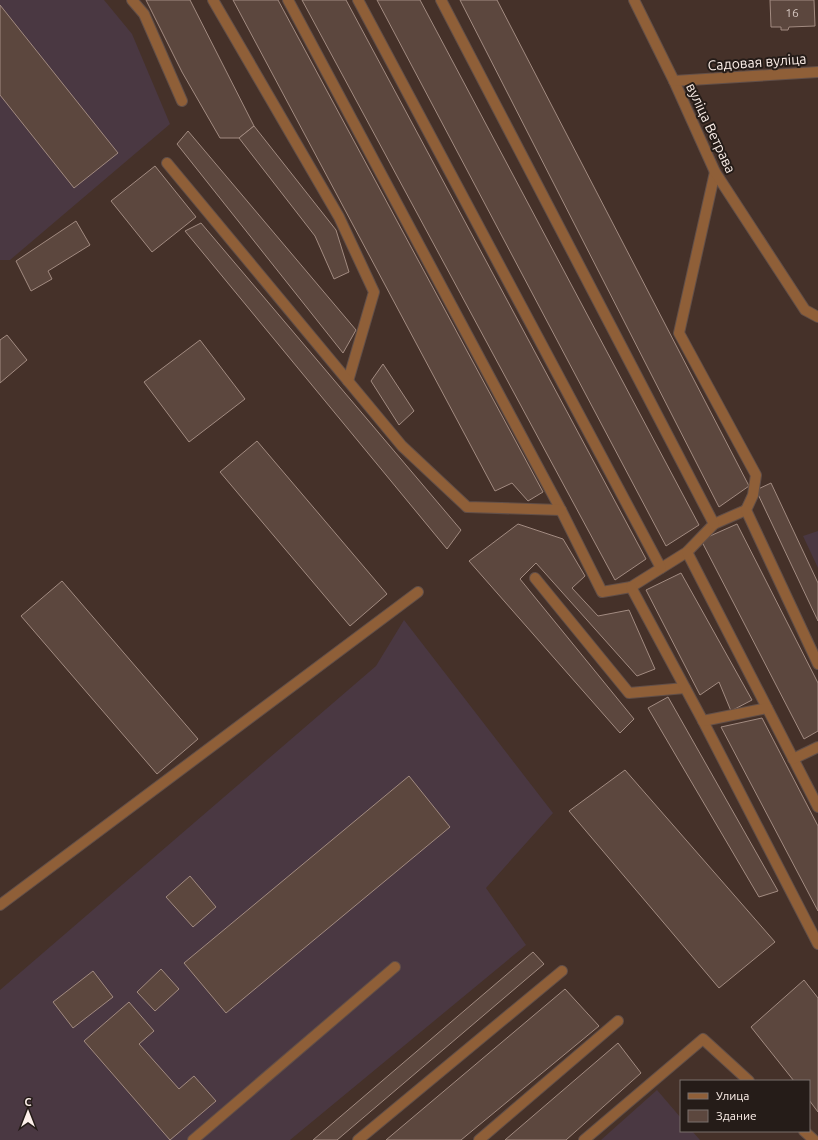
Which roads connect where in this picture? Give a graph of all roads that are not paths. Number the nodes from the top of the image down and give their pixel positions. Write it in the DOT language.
graph roads {
  1 [pos="132,0"];
  2 [pos="213,0"];
  3 [pos="288,0"];
  4 [pos="358,0"];
  5 [pos="441,0"];
  6 [pos="634,0"];
  7 [pos="818,72"];
  8 [pos="674,81"];
  9 [pos="182,101"];
  10 [pos="167,163"];
  11 [pos="714,172"];
  12 [pos="818,317"];
  13 [pos="348,381"];
  14 [pos="561,510"];
  15 [pos="746,510"];
  16 [pos="714,524"];
  17 [pos="687,552"];
  18 [pos="661,568"];
  19 [pos="535,578"];
  20 [pos="631,587"];
  21 [pos="418,592"];
  22 [pos="818,664"];
  23 [pos="685,688"];
  24 [pos="767,708"];
  25 [pos="703,722"];
  26 [pos="818,747"];
  27 [pos="793,759"];
  28 [pos="818,807"];
  29 [pos="0,905"];
  30 [pos="818,944"];
  31 [pos="395,967"];
  32 [pos="562,971"];
  33 [pos="618,1021"];
  34 [pos="749,1080"];
  35 [pos="805,1132"];
  36 [pos="193,1140"];
  37 [pos="358,1140"];
  38 [pos="479,1140"];
  39 [pos="584,1140"];
  40 [pos="814,1140"];
  1 -- 9 [label="street"];
  2 -- 13 [label="street"];
  3 -- 14 [label="street"];
  4 -- 18 [label="street"];
  5 -- 16 [label="street"];
  6 -- 8 [label="street, вуліца Ветрава"];
  7 -- 8 [label="street, Садовая вуліца"];
  8 -- 11 [label="street, вуліца Ветрава"];
  10 -- 13 [label="street"];
  11 -- 12 [label="street, вуліца Ветрава"];
  11 -- 15 [label="street"];
  13 -- 14 [label="street"];
  14 -- 20 [label="street"];
  15 -- 16 [label="street"];
  15 -- 22 [label="street"];
  16 -- 17 [label="street"];
  17 -- 18 [label="street"];
  17 -- 24 [label="street"];
  18 -- 20 [label="street"];
  19 -- 23 [label="street"];
  20 -- 23 [label="street"];
  21 -- 29 [label="street"];
  23 -- 25 [label="street"];
  24 -- 25 [label="street"];
  24 -- 27 [label="street"];
  25 -- 30 [label="street"];
  26 -- 27 [label="street"];
  27 -- 28 [label="street"];
  31 -- 36 [label="street"];
  32 -- 37 [label="street"];
  33 -- 38 [label="street"];
  34 -- 39 [label="street"];
  35 -- 40 [label="street"];
}
